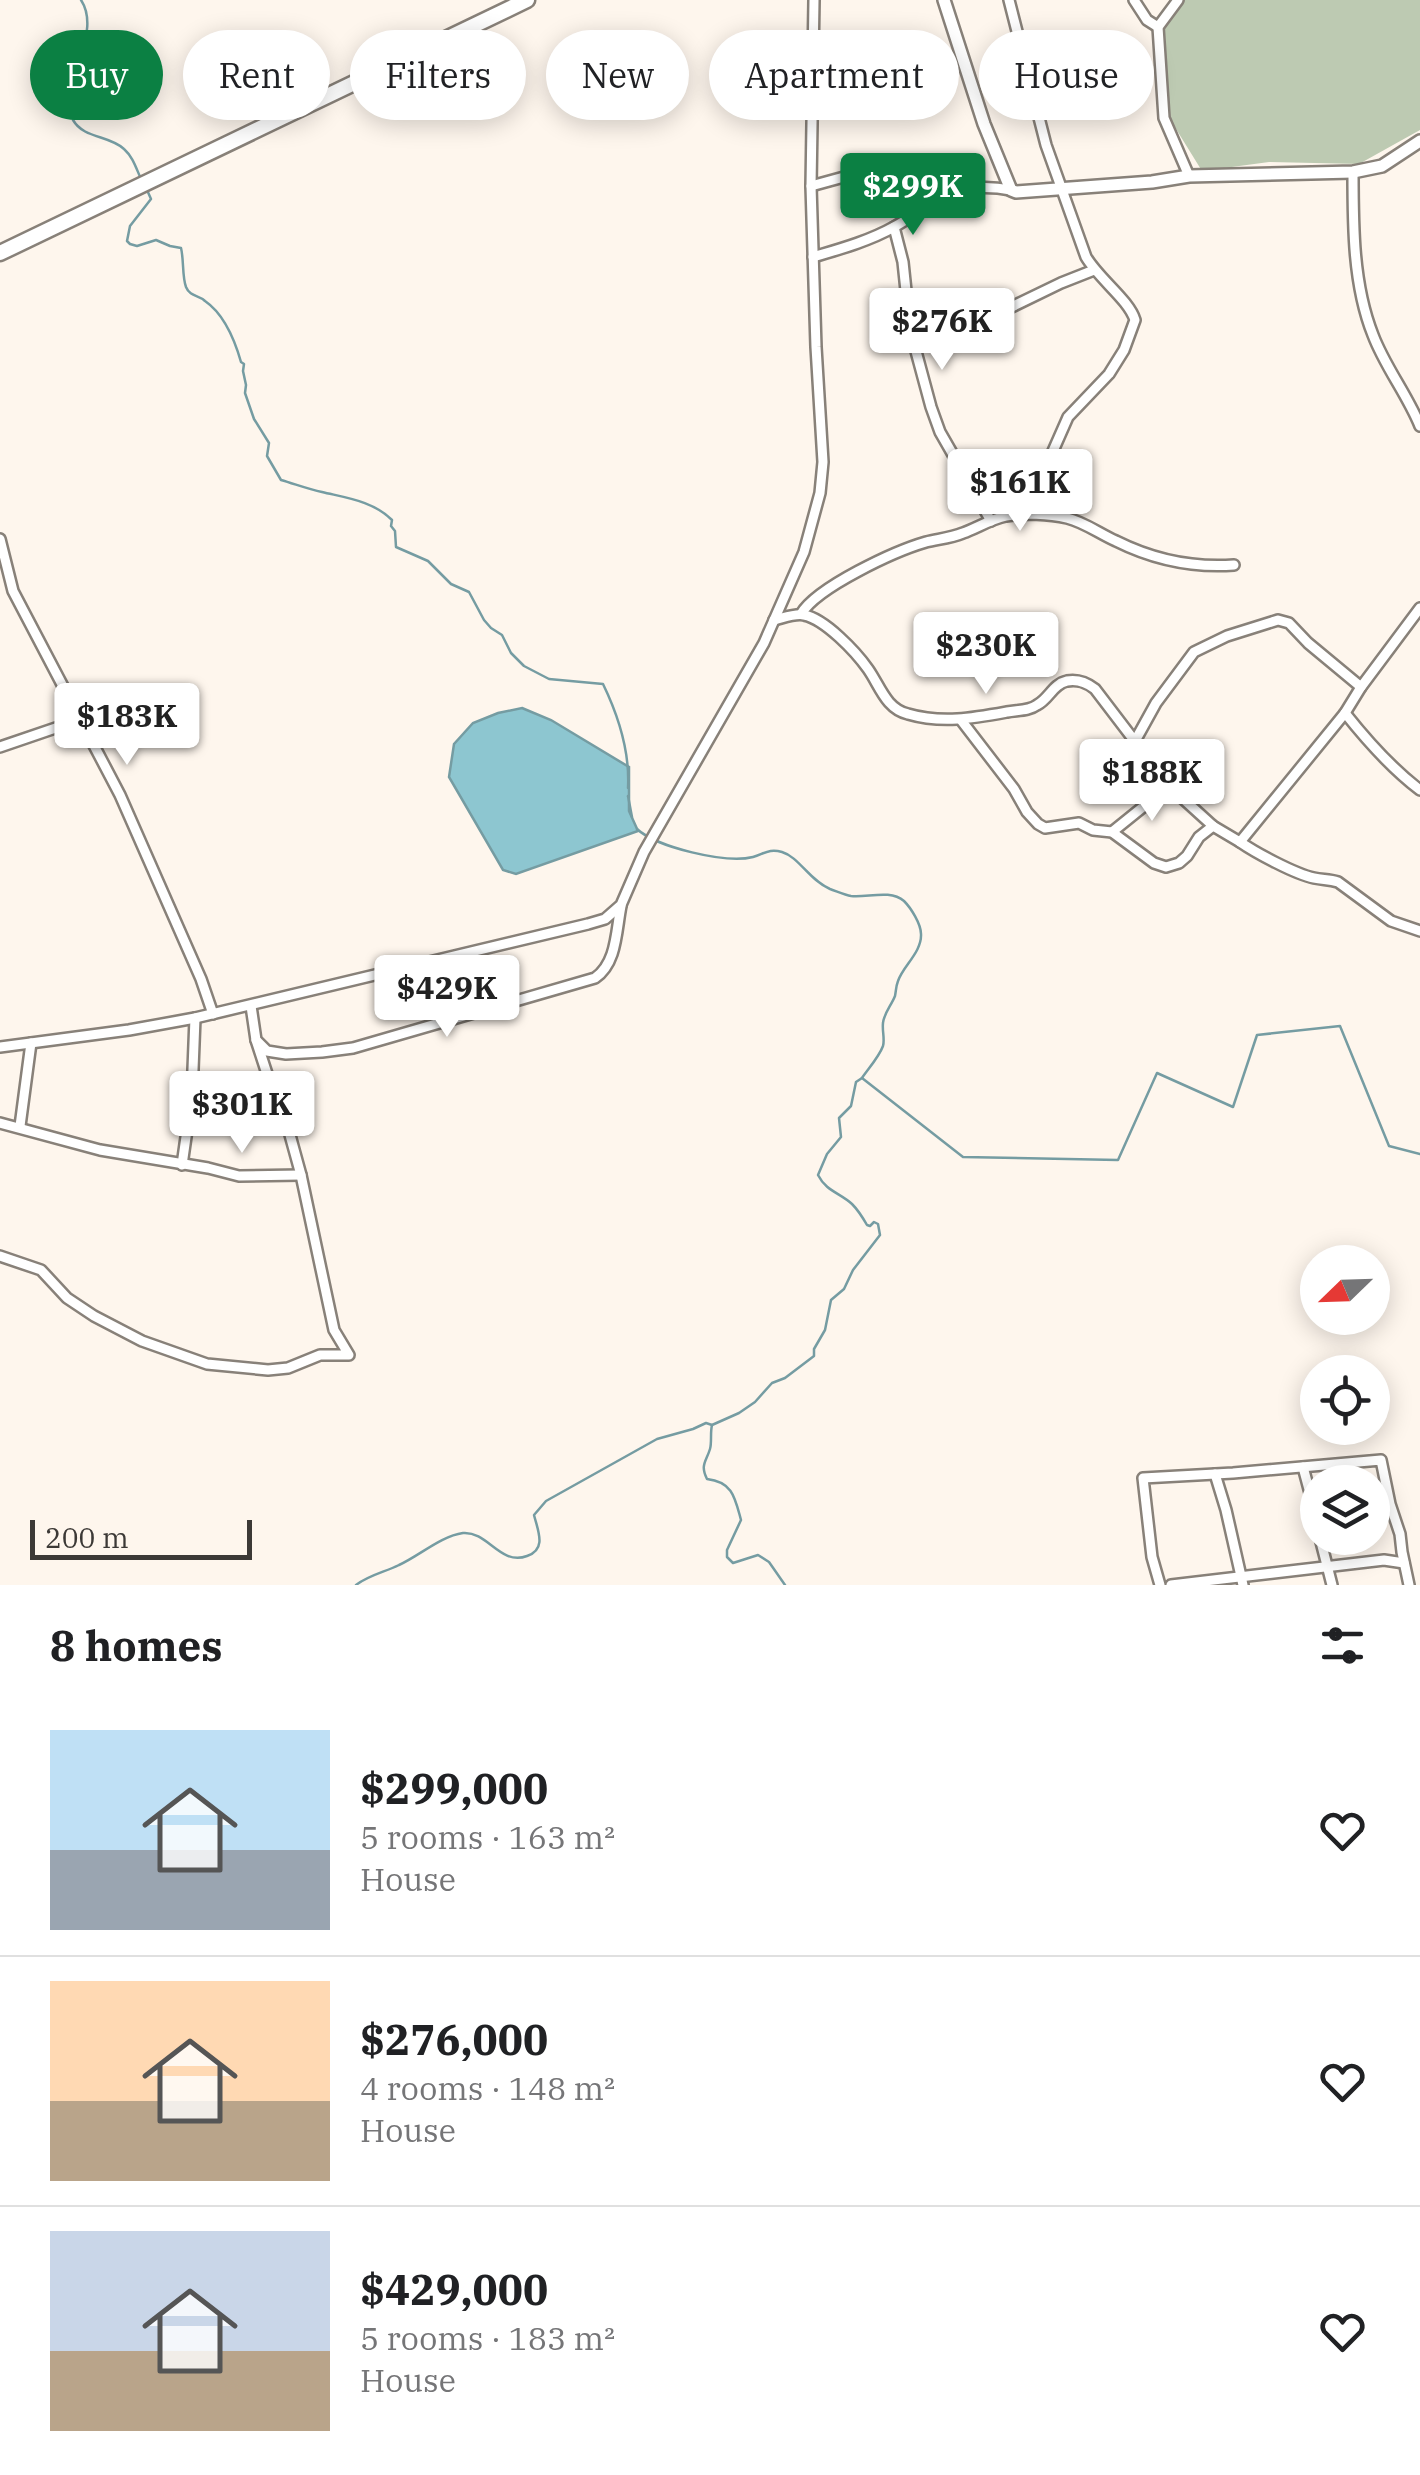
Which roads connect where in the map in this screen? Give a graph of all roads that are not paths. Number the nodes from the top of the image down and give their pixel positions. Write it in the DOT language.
graph roads {
  1 [pos="527,0"];
  2 [pos="814,0"];
  3 [pos="944,0"];
  4 [pos="1009,0"];
  5 [pos="1134,0"];
  6 [pos="1178,0"];
  7 [pos="1158,27"];
  8 [pos="1420,141"];
  9 [pos="908,163"];
  10 [pos="1353,172"];
  11 [pos="1189,176"];
  12 [pos="811,186"];
  13 [pos="1010,190"];
  14 [pos="1062,190"];
  15 [pos="894,227"];
  16 [pos="0,253"];
  17 [pos="813,257"];
  18 [pos="1094,270"];
  19 [pos="958,334"];
  20 [pos="1420,426"];
  21 [pos="1003,516"];
  22 [pos="991,521"];
  23 [pos="0,539"];
  24 [pos="1234,565"];
  25 [pos="0,584"];
  26 [pos="13,591"];
  27 [pos="1420,608"];
  28 [pos="801,614"];
  29 [pos="774,620"];
  30 [pos="1362,687"];
  31 [pos="1345,713"];
  32 [pos="79,720"];
  33 [pos="961,720"];
  34 [pos="1135,742"];
  35 [pos="0,747"];
  36 [pos="1169,786"];
  37 [pos="1420,790"];
  38 [pos="1212,826"];
  39 [pos="1112,832"];
  40 [pos="1240,842"];
  41 [pos="621,905"];
  42 [pos="1420,932"];
  43 [pos="250,1006"];
  44 [pos="214,1014"];
  45 [pos="195,1018"];
  46 [pos="256,1040"];
  47 [pos="30,1043"];
  48 [pos="0,1046"];
  49 [pos="0,1122"];
  50 [pos="20,1126"];
  51 [pos="182,1165"];
  52 [pos="300,1175"];
  53 [pos="0,1256"];
  54 [pos="1325,1465"];
  55 [pos="1382,1465"];
  56 [pos="1300,1467"];
  57 [pos="1233,1473"];
  58 [pos="1214,1474"];
  59 [pos="1390,1504"];
  60 [pos="1226,1510"];
  61 [pos="1324,1555"];
  62 [pos="1403,1558"];
  63 [pos="1326,1566"];
  64 [pos="1242,1581"];
  65 [pos="1160,1585"];
  66 [pos="1171,1585"];
  67 [pos="1332,1585"];
  68 [pos="1409,1585"];
  1 -- 16 [label="main road"];
  2 -- 12 [label="street"];
  3 -- 13 [label="street"];
  4 -- 14 [label="street"];
  5 -- 7 [label="street"];
  6 -- 7 [label="street"];
  7 -- 11 [label="street"];
  8 -- 10 [label="street"];
  9 -- 12 [label="street"];
  10 -- 11 [label="street"];
  10 -- 20 [label="street"];
  11 -- 14 [label="street"];
  12 -- 17 [label="street"];
  13 -- 14 [label="street"];
  13 -- 15 [label="street"];
  14 -- 18 [label="street"];
  15 -- 17 [label="street"];
  15 -- 22 [label="street"];
  17 -- 29 [label="street"];
  18 -- 19 [label="street"];
  18 -- 21 [label="street"];
  21 -- 22 [label="street"];
  21 -- 24 [label="street"];
  22 -- 28 [label="street"];
  23 -- 26 [label="street"];
  25 -- 26 [label="street"];
  26 -- 32 [label="street"];
  27 -- 30 [label="street"];
  28 -- 29 [label="street"];
  28 -- 33 [label="street"];
  29 -- 41 [label="street"];
  30 -- 31 [label="street"];
  30 -- 34 [label="street"];
  31 -- 37 [label="street"];
  31 -- 40 [label="street"];
  32 -- 35 [label="street"];
  32 -- 44 [label="street"];
  33 -- 34 [label="street"];
  33 -- 39 [label="street"];
  34 -- 36 [label="street"];
  36 -- 38 [label="street"];
  36 -- 39 [label="street"];
  38 -- 39 [label="street"];
  38 -- 40 [label="street"];
  40 -- 42 [label="street"];
  41 -- 43 [label="street"];
  41 -- 46 [label="street"];
  43 -- 44 [label="street"];
  43 -- 46 [label="street"];
  44 -- 45 [label="street"];
  45 -- 47 [label="street"];
  45 -- 51 [label="street"];
  46 -- 52 [label="street"];
  47 -- 48 [label="street"];
  47 -- 50 [label="street"];
  49 -- 50 [label="street"];
  50 -- 51 [label="street"];
  51 -- 52 [label="street"];
  52 -- 53 [label="street"];
  54 -- 55 [label="street"];
  56 -- 57 [label="street"];
  57 -- 58 [label="street"];
  57 -- 60 [label="street"];
  58 -- 60 [label="street"];
  58 -- 65 [label="street"];
  59 -- 62 [label="street"];
  60 -- 64 [label="street"];
  61 -- 63 [label="street"];
  62 -- 63 [label="street"];
  62 -- 68 [label="street"];
  63 -- 64 [label="street"];
  63 -- 67 [label="street"];
  64 -- 66 [label="street"];
}
